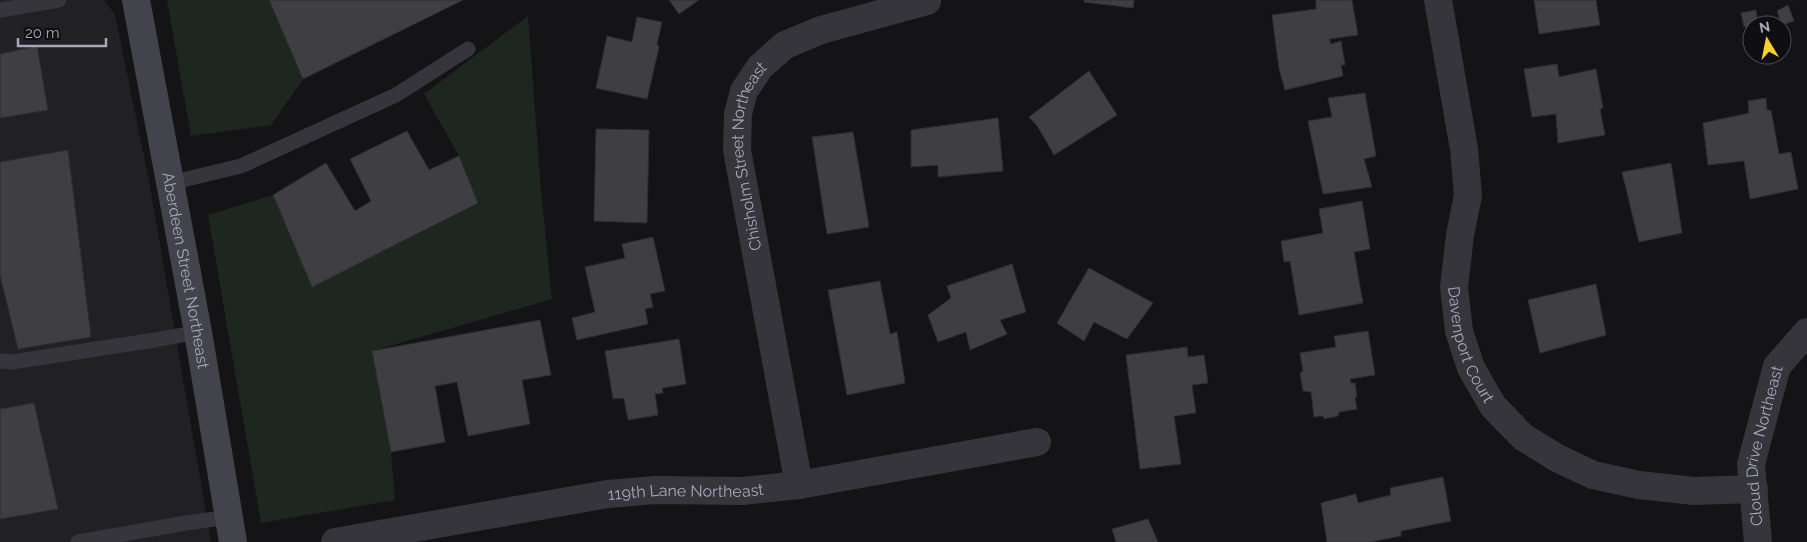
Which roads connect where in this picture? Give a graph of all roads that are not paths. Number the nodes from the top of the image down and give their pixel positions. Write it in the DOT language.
graph roads {
  1 [pos="59,0"];
  2 [pos="136,0"];
  3 [pos="1438,0"];
  4 [pos="927,2"];
  5 [pos="0,10"];
  6 [pos="468,49"];
  7 [pos="170,183"];
  8 [pos="198,332"];
  9 [pos="1807,332"];
  10 [pos="0,361"];
  11 [pos="1037,442"];
  12 [pos="799,484"];
  13 [pos="1754,489"];
  14 [pos="231,530"];
  15 [pos="78,542"];
  16 [pos="335,542"];
  17 [pos="1758,542"];
  1 -- 5 [label="lane"];
  2 -- 7 [label="street, Aberdeen Street Northeast"];
  3 -- 13 [label="street, Davenport Court"];
  4 -- 12 [label="street, Chisholm Street Northeast"];
  6 -- 7 [label="lane"];
  7 -- 8 [label="street, Aberdeen Street Northeast"];
  8 -- 10 [label="lane"];
  8 -- 14 [label="street, Aberdeen Street Northeast"];
  9 -- 13 [label="street, Cloud Drive Northeast"];
  11 -- 12 [label="street, 119th Lane Northeast"];
  12 -- 16 [label="street, 119th Lane Northeast"];
  13 -- 17 [label="street, Cloud Drive Northeast"];
  14 -- 15 [label="lane"];
}
